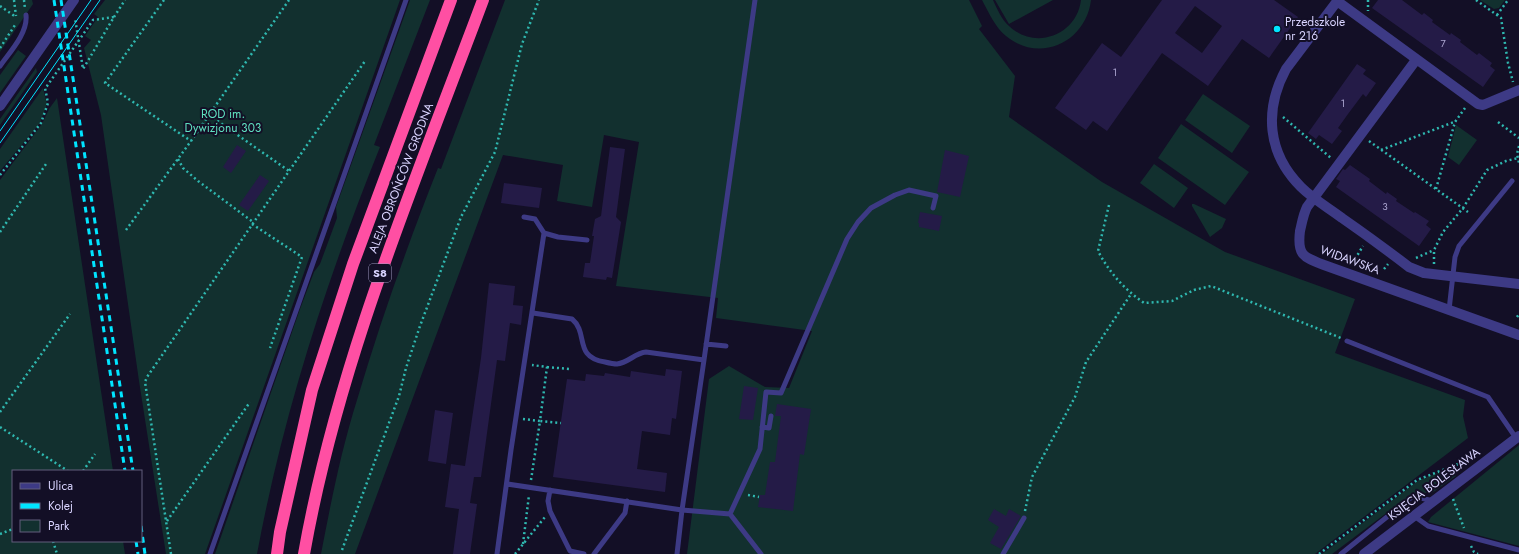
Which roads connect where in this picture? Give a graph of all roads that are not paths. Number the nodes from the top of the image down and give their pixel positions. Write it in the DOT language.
graph roads {
  1 [pos="74,0"];
  2 [pos="406,0"];
  3 [pos="451,0"];
  4 [pos="483,0"];
  5 [pos="755,0"];
  6 [pos="1337,0"];
  7 [pos="26,15"];
  8 [pos="1416,60"];
  9 [pos="0,66"];
  10 [pos="1517,91"];
  11 [pos="0,106"];
  12 [pos="1512,181"];
  13 [pos="1314,197"];
  14 [pos="933,208"];
  15 [pos="524,217"];
  16 [pos="544,233"];
  17 [pos="587,240"];
  18 [pos="1453,277"];
  19 [pos="1519,284"];
  20 [pos="1449,310"];
  21 [pos="533,313"];
  22 [pos="1519,335"];
  23 [pos="1347,340"];
  24 [pos="706,344"];
  25 [pos="726,346"];
  26 [pos="704,360"];
  27 [pos="771,416"];
  28 [pos="762,427"];
  29 [pos="1517,437"];
  30 [pos="507,484"];
  31 [pos="550,490"];
  32 [pos="1434,501"];
  33 [pos="627,502"];
  34 [pos="682,510"];
  35 [pos="730,514"];
  36 [pos="1414,516"];
  37 [pos="1024,518"];
  38 [pos="1519,550"];
  39 [pos="210,554"];
  40 [pos="276,554"];
  41 [pos="304,554"];
  42 [pos="497,554"];
  43 [pos="584,554"];
  44 [pos="594,554"];
  45 [pos="676,554"];
  46 [pos="761,554"];
  47 [pos="1003,554"];
  48 [pos="1341,554"];
  49 [pos="1364,554"];
  1 -- 11 [label="street"];
  2 -- 39 [label="lane"];
  3 -- 40 [label="highway, ALEJA OBROŃCÓW GRODNA / S8"];
  4 -- 41 [label="highway, ALEJA OBROŃCÓW GRODNA / S8"];
  5 -- 24 [label="lane"];
  6 -- 8 [label="street"];
  6 -- 13 [label="street"];
  7 -- 9 [label="lane"];
  8 -- 10 [label="street"];
  8 -- 13 [label="street, WIDAWSKA"];
  12 -- 18 [label="lane"];
  13 -- 18 [label="street"];
  13 -- 20 [label="street, WIDAWSKA"];
  14 -- 28 [label="lane"];
  15 -- 16 [label="lane"];
  16 -- 17 [label="lane"];
  16 -- 21 [label="lane"];
  18 -- 19 [label="street"];
  18 -- 20 [label="lane"];
  20 -- 22 [label="street, WIDAWSKA"];
  21 -- 26 [label="lane"];
  21 -- 30 [label="lane"];
  23 -- 29 [label="lane"];
  24 -- 25 [label="lane"];
  24 -- 26 [label="lane"];
  26 -- 34 [label="lane"];
  27 -- 28 [label="lane"];
  28 -- 35 [label="lane"];
  29 -- 32 [label="street, KSIĘCIA BOLESŁAWA"];
  30 -- 31 [label="lane"];
  30 -- 42 [label="lane"];
  31 -- 33 [label="lane"];
  31 -- 43 [label="lane"];
  32 -- 36 [label="street, KSIĘCIA BOLESŁAWA"];
  32 -- 48 [label="lane"];
  33 -- 34 [label="lane"];
  33 -- 44 [label="lane"];
  34 -- 35 [label="lane"];
  34 -- 45 [label="lane"];
  35 -- 46 [label="lane"];
  36 -- 38 [label="lane"];
  36 -- 49 [label="street, KSIĘCIA BOLESŁAWA"];
  37 -- 47 [label="lane"];
}
